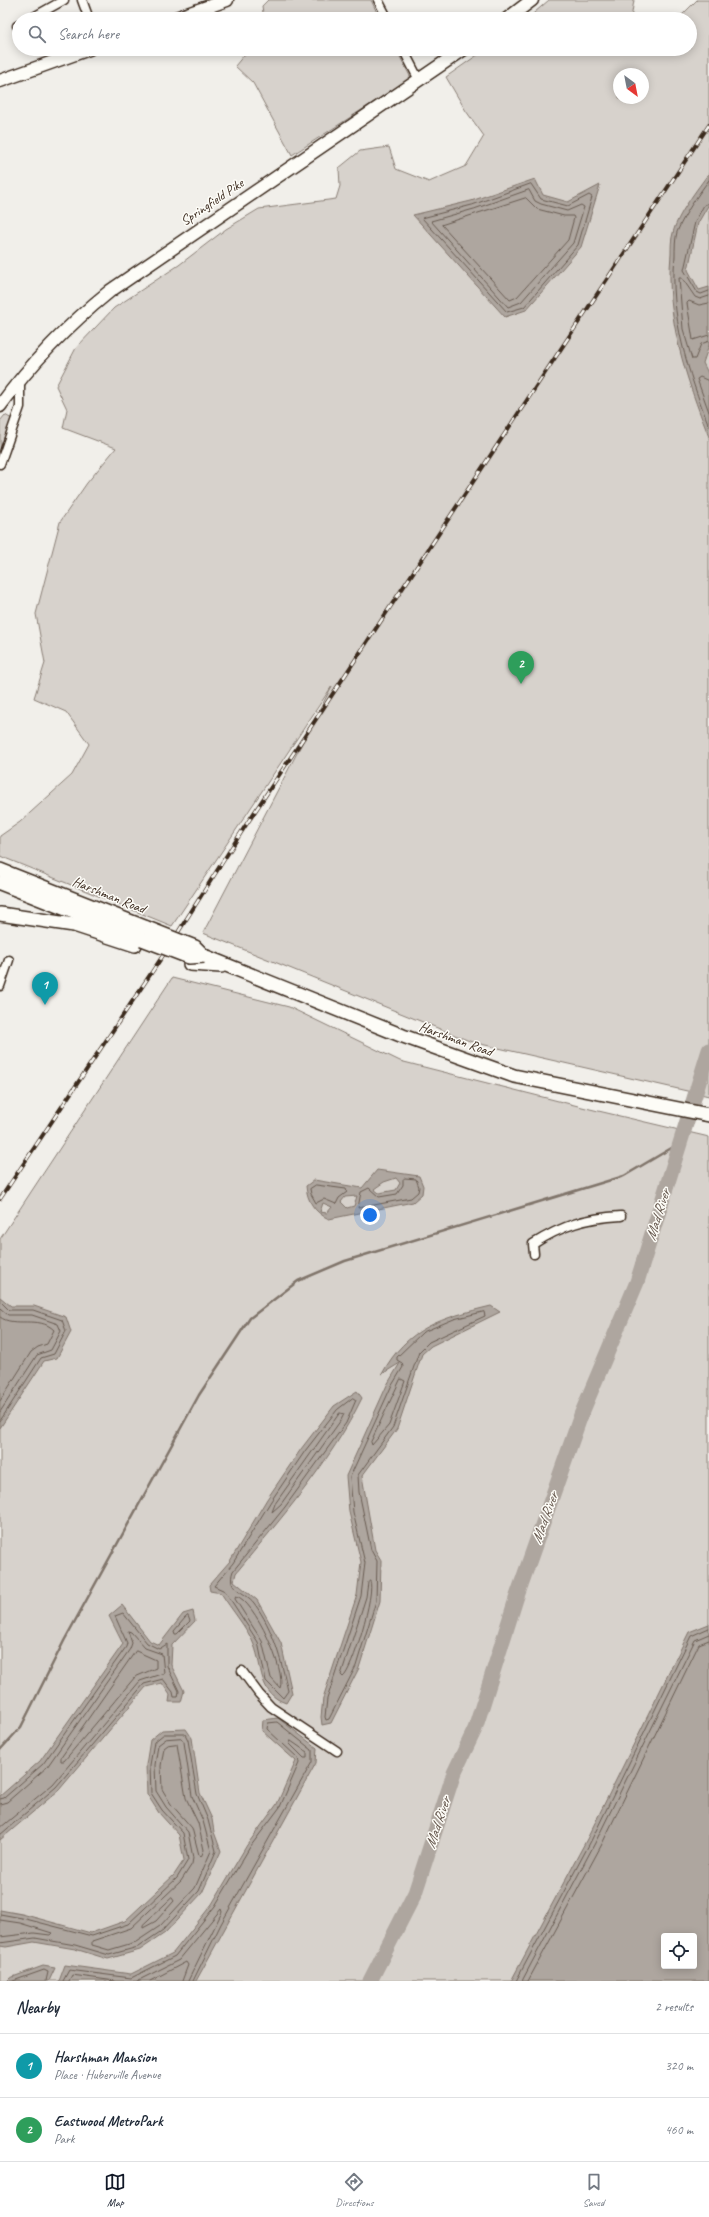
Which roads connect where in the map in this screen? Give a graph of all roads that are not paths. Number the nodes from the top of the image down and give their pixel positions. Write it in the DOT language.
graph roads {
  1 [pos="64,0"];
  2 [pos="82,0"];
  3 [pos="227,0"];
  4 [pos="378,0"];
  5 [pos="532,0"];
  6 [pos="43,12"];
  7 [pos="86,12"];
  8 [pos="193,12"];
  9 [pos="384,12"];
  10 [pos="516,12"];
  11 [pos="70,56"];
  12 [pos="407,56"];
  13 [pos="454,56"];
  14 [pos="419,80"];
  15 [pos="0,81"];
  16 [pos="20,380"];
  17 [pos="0,406"];
  18 [pos="0,464"];
  19 [pos="0,870"];
  20 [pos="0,883"];
  21 [pos="0,914"];
  22 [pos="142,937"];
  23 [pos="9,960"];
  24 [pos="231,967"];
  25 [pos="0,986"];
  26 [pos="709,1114"];
  27 [pos="621,1216"];
  28 [pos="534,1254"];
  29 [pos="242,1671"];
  30 [pos="337,1751"];
  1 -- 6 [label="street"];
  2 -- 7 [label="street"];
  3 -- 8 [label="main road"];
  4 -- 9 [label="street"];
  5 -- 10 [label="main road"];
  11 -- 15 [label="main road"];
  12 -- 14 [label="street"];
  13 -- 14 [label="main road, Springfield Pike"];
  14 -- 16 [label="main road, Springfield Pike"];
  16 -- 17 [label="main road, Springfield Pike"];
  16 -- 18 [label="street"];
  19 -- 22 [label="main road, Harshman Road"];
  20 -- 22 [label="main road, Harshman Road"];
  21 -- 22 [label="main road"];
  22 -- 24 [label="main road, Harshman Road, bridge"];
  22 -- 24 [label="main road"];
  23 -- 25 [label="street"];
  24 -- 26 [label="main road, Harshman Road"];
  27 -- 28 [label="street"];
  29 -- 30 [label="street"];
}
